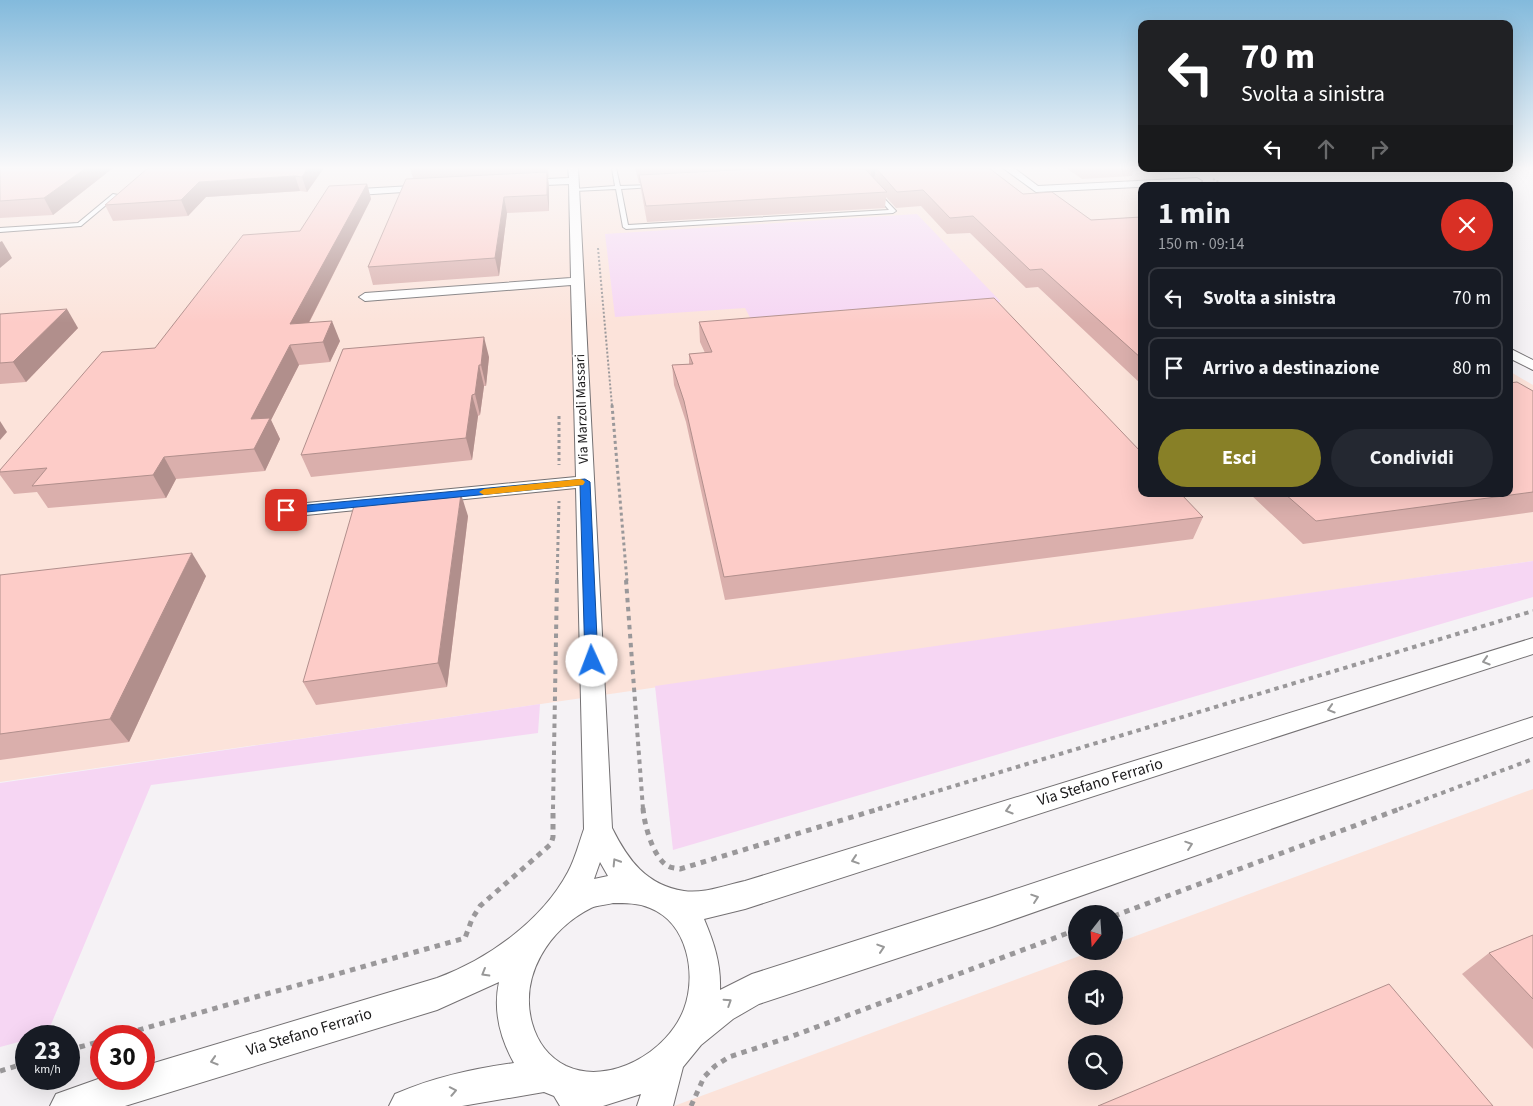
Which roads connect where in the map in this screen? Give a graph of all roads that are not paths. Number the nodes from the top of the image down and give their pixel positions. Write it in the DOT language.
graph roads {
  1 [pos="85,220"];
  2 [pos="575,220"];
  3 [pos="624,220"];
  4 [pos="749,220"];
  5 [pos="0,230"];
  6 [pos="577,282"];
  7 [pos="366,297"];
  8 [pos="1513,354"];
  9 [pos="1533,366"];
  10 [pos="585,482"];
  11 [pos="286,510"];
  12 [pos="1533,646"];
  13 [pos="1533,727"];
  14 [pos="598,829"];
  15 [pos="653,895"];
  16 [pos="548,921"];
  17 [pos="690,1033"];
  18 [pos="668,1060"];
  19 [pos="563,1088"];
  20 [pos="68,1106"];
  21 [pos="406,1106"];
  22 [pos="655,1106"];
  1 -- 5 [label="lane"];
  2 -- 6 [label="street, Via Marzoli Massari"];
  3 -- 4 [label="lane"];
  6 -- 7 [label="street"];
  6 -- 10 [label="street, Via Marzoli Massari"];
  8 -- 9 [label="street"];
  10 -- 11 [label="street"];
  10 -- 14 [label="street, Via Marzoli Massari"];
  12 -- 15 [label="street, Via Stefano Ferrario, one-way"];
  17 -- 13 [label="street, one-way"];
  15 -- 14 [label="street, Via Marzoli Massari, one-way"];
  14 -- 16 [label="street, Via Marzoli Massari"];
  15 -- 16 [label="street, Via Stefano Ferrario"];
  15 -- 17 [label="street, Via Marzoli Massari"];
  16 -- 19 [label="street"];
  16 -- 20 [label="street, Via Stefano Ferrario, one-way"];
  17 -- 18 [label="street"];
  18 -- 19 [label="street"];
  18 -- 22 [label="street"];
  21 -- 19 [label="street, one-way"];
}
